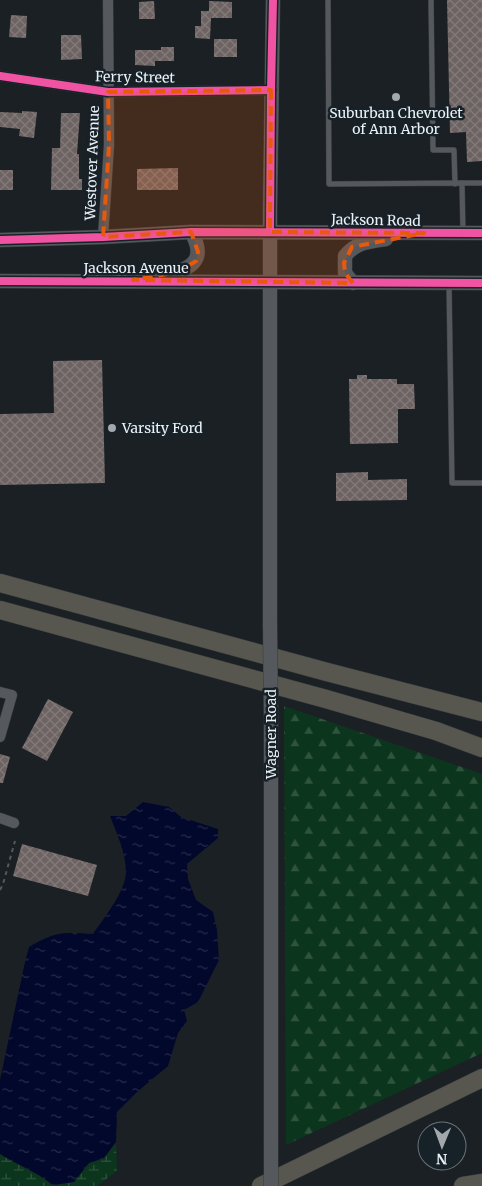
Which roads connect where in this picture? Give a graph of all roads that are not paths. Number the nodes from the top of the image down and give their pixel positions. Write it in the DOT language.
graph roads {
  1 [pos="108,0"];
  2 [pos="273,0"];
  3 [pos="328,0"];
  4 [pos="431,0"];
  5 [pos="0,76"];
  6 [pos="271,90"];
  7 [pos="108,92"];
  8 [pos="482,182"];
  9 [pos="462,183"];
  10 [pos="455,184"];
  11 [pos="190,232"];
  12 [pos="270,232"];
  13 [pos="424,233"];
  14 [pos="463,233"];
  15 [pos="482,233"];
  16 [pos="103,237"];
  17 [pos="0,240"];
  18 [pos="133,280"];
  19 [pos="0,281"];
  20 [pos="271,282"];
  21 [pos="353,283"];
  22 [pos="448,283"];
  23 [pos="482,283"];
  24 [pos="482,483"];
  25 [pos="0,583"];
  26 [pos="0,610"];
  27 [pos="0,692"];
  28 [pos="482,712"];
  29 [pos="0,737"];
  30 [pos="482,748"];
  31 [pos="0,818"];
  32 [pos="14,823"];
  33 [pos="482,1078"];
  34 [pos="482,1183"];
  35 [pos="261,1186"];
  36 [pos="271,1186"];
  37 [pos="463,1186"];
  1 -- 7 [label="street, Westover Avenue"];
  2 -- 6 [label="main road, Wagner Road"];
  3 -- 10 [label="lane"];
  4 -- 10 [label="lane"];
  5 -- 7 [label="street, Ferry Street"];
  6 -- 7 [label="street, Ferry Street"];
  6 -- 12 [label="main road, Wagner Road"];
  7 -- 16 [label="street, Westover Avenue"];
  8 -- 9 [label="lane"];
  9 -- 10 [label="lane"];
  9 -- 14 [label="lane"];
  11 -- 12 [label="main road"];
  11 -- 16 [label="main road"];
  11 -- 18 [label="main road"];
  12 -- 13 [label="main road, Jackson Road"];
  12 -- 20 [label="main road, Wagner Road"];
  13 -- 14 [label="main road, Jackson Road"];
  13 -- 21 [label="main road"];
  14 -- 15 [label="main road, Jackson Road"];
  16 -- 17 [label="main road"];
  18 -- 19 [label="main road, Jackson Avenue"];
  18 -- 20 [label="main road, Jackson Avenue"];
  20 -- 21 [label="main road"];
  20 -- 36 [label="main road, Wagner Road, bridge"];
  21 -- 22 [label="main road"];
  22 -- 23 [label="main road"];
  22 -- 24 [label="lane"];
  25 -- 28 [label="highway"];
  26 -- 30 [label="highway"];
  27 -- 29 [label="street"];
  31 -- 32 [label="street"];
  33 -- 35 [label="highway"];
  34 -- 37 [label="highway"];
}
